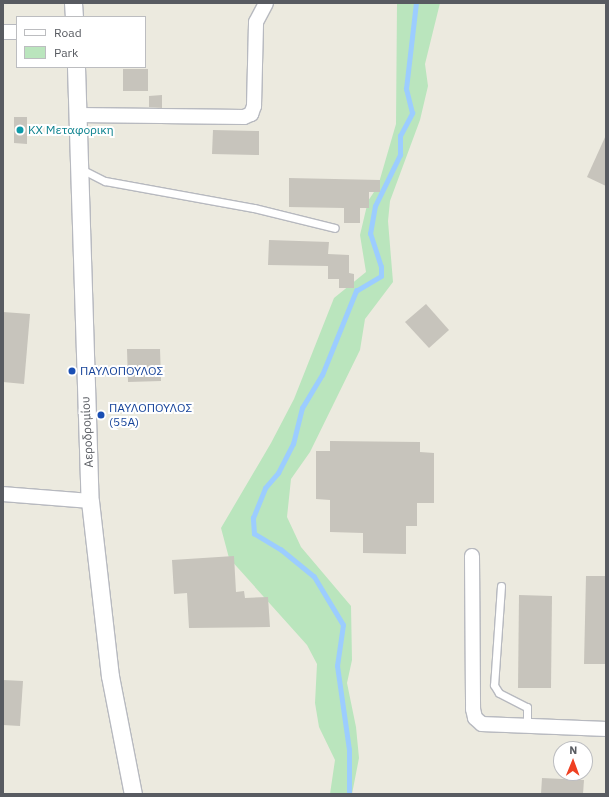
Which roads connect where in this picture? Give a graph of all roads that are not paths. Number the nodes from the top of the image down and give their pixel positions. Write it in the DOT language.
graph roads {
  1 [pos="73,3"];
  2 [pos="266,3"];
  3 [pos="74,16"];
  4 [pos="3,32"];
  5 [pos="16,32"];
  6 [pos="76,68"];
  7 [pos="77,115"];
  8 [pos="79,168"];
  9 [pos="335,228"];
  10 [pos="3,494"];
  11 [pos="90,501"];
  12 [pos="472,556"];
  13 [pos="501,586"];
  14 [pos="526,726"];
  15 [pos="606,729"];
  16 [pos="133,794"];
  1 -- 3 [label="street"];
  2 -- 7 [label="street"];
  4 -- 5 [label="street"];
  6 -- 7 [label="street, Αεροδρομίου"];
  7 -- 8 [label="street, Αεροδρομίου"];
  8 -- 9 [label="lane"];
  8 -- 11 [label="street, Αεροδρομίου"];
  10 -- 11 [label="street"];
  11 -- 16 [label="street, Αεροδρομίου"];
  12 -- 14 [label="street"];
  13 -- 14 [label="lane"];
  14 -- 15 [label="street"];
}
